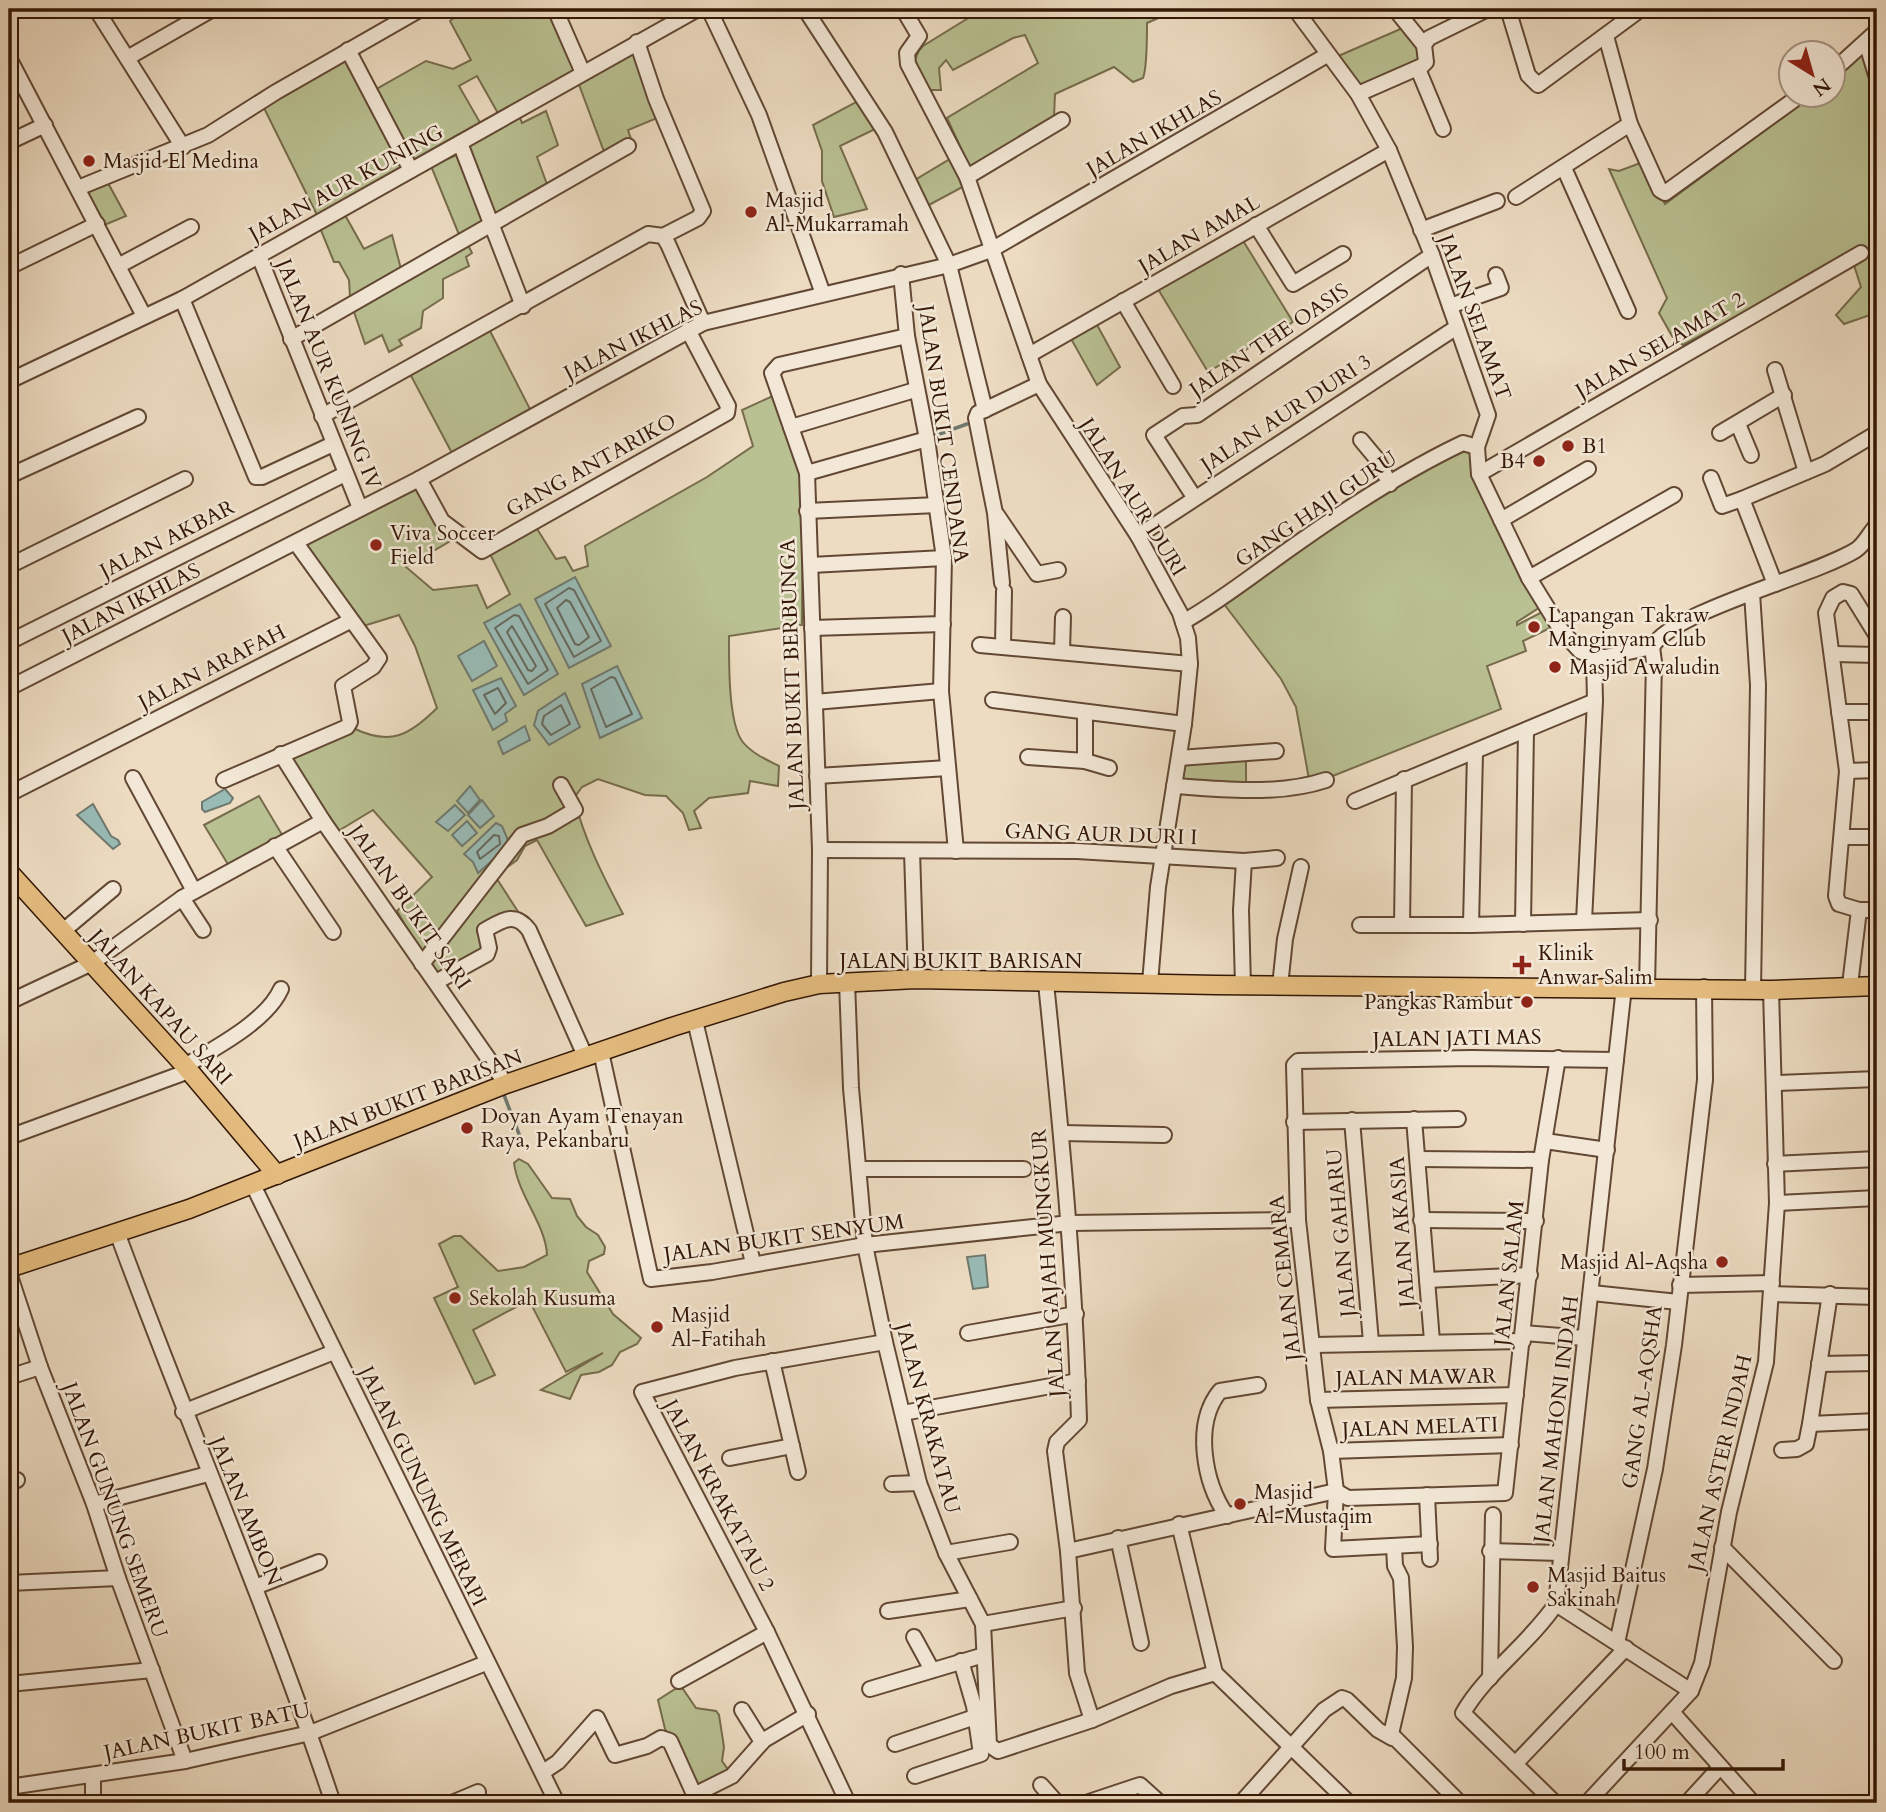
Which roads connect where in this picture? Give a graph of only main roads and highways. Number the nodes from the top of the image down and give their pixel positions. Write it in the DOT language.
graph roads {
  1 [pos="9,872"];
  2 [pos="1877,986"];
  3 [pos="277,1175"];
  4 [pos="9,1270"];
  1 -- 3 [label="main road, JALAN KAPAU SARI"];
  2 -- 3 [label="main road, JALAN BUKIT BARISAN"];
  3 -- 4 [label="main road, JALAN BUKIT BARISAN"];
}
